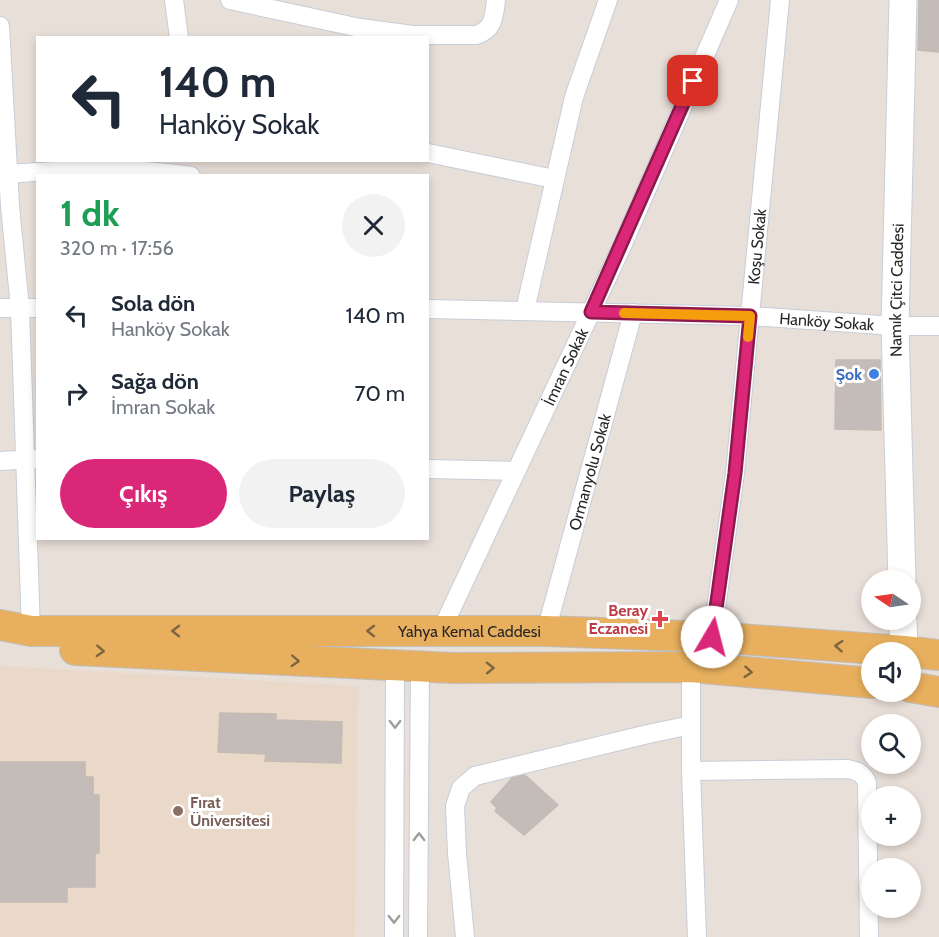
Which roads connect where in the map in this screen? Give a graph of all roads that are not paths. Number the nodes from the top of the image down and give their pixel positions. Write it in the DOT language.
graph roads {
  1 [pos="174,0"];
  2 [pos="230,0"];
  3 [pos="496,0"];
  4 [pos="608,0"];
  5 [pos="729,0"];
  6 [pos="780,0"];
  7 [pos="903,0"];
  8 [pos="0,26"];
  9 [pos="179,36"];
  10 [pos="429,153"];
  11 [pos="9,174"];
  12 [pos="180,174"];
  13 [pos="554,179"];
  14 [pos="0,308"];
  15 [pos="29,308"];
  16 [pos="429,309"];
  17 [pos="525,310"];
  18 [pos="591,312"];
  19 [pos="633,313"];
  20 [pos="750,316"];
  21 [pos="895,326"];
  22 [pos="939,326"];
  23 [pos="31,459"];
  24 [pos="0,461"];
  25 [pos="429,469"];
  26 [pos="516,471"];
  27 [pos="902,570"];
  28 [pos="0,625"];
  29 [pos="30,631"];
  30 [pos="441,631"];
  31 [pos="546,631"];
  32 [pos="712,637"];
  33 [pos="0,646"];
  34 [pos="861,648"];
  35 [pos="921,653"];
  36 [pos="939,655"];
  37 [pos="408,666"];
  38 [pos="691,667"];
  39 [pos="861,682"];
  40 [pos="921,689"];
  41 [pos="939,692"];
  42 [pos="691,725"];
  43 [pos="691,771"];
  44 [pos="394,937"];
  45 [pos="418,937"];
  46 [pos="465,937"];
  47 [pos="697,937"];
  48 [pos="869,937"];
  1 -- 9 [label="street"];
  2 -- 3 [label="street"];
  4 -- 13 [label="street"];
  5 -- 18 [label="street, İmran Sokak"];
  6 -- 20 [label="street, Koşu Sokak"];
  7 -- 21 [label="street, Namık Çitci Caddesi"];
  8 -- 11 [label="street"];
  10 -- 13 [label="street"];
  11 -- 12 [label="street"];
  11 -- 15 [label="street"];
  13 -- 17 [label="street"];
  14 -- 15 [label="street"];
  15 -- 23 [label="street"];
  16 -- 17 [label="street, Hanköy Sokak"];
  17 -- 18 [label="street, Hanköy Sokak"];
  18 -- 19 [label="street, Hanköy Sokak"];
  18 -- 26 [label="street, İmran Sokak"];
  19 -- 20 [label="street, Hanköy Sokak"];
  19 -- 31 [label="street, Ormanyolu Sokak"];
  20 -- 21 [label="street, Hanköy Sokak"];
  20 -- 32 [label="street, Koşu Sokak"];
  21 -- 22 [label="street, Hanköy Sokak"];
  21 -- 27 [label="street, Namık Çitci Caddesi"];
  23 -- 24 [label="street"];
  23 -- 29 [label="street"];
  25 -- 26 [label="street"];
  26 -- 30 [label="street, İmran Sokak"];
  28 -- 29 [label="main road, Yahya Kemal Caddesi"];
  30 -- 29 [label="main road, Yahya Kemal Caddesi, one-way"];
  30 -- 31 [label="main road, Yahya Kemal Caddesi"];
  31 -- 32 [label="main road, Yahya Kemal Caddesi"];
  34 -- 32 [label="main road, Yahya Kemal Caddesi, one-way"];
  33 -- 37 [label="main road, one-way"];
  35 -- 36 [label="main road, Yahya Kemal Caddesi"];
  37 -- 38 [label="main road, one-way"];
  37 -- 44 [label="street, one-way"];
  45 -- 37 [label="street, one-way"];
  38 -- 39 [label="main road, one-way"];
  38 -- 42 [label="street"];
  40 -- 41 [label="main road"];
  42 -- 43 [label="street"];
  42 -- 46 [label="street"];
  43 -- 47 [label="street"];
  43 -- 48 [label="street"];
}
